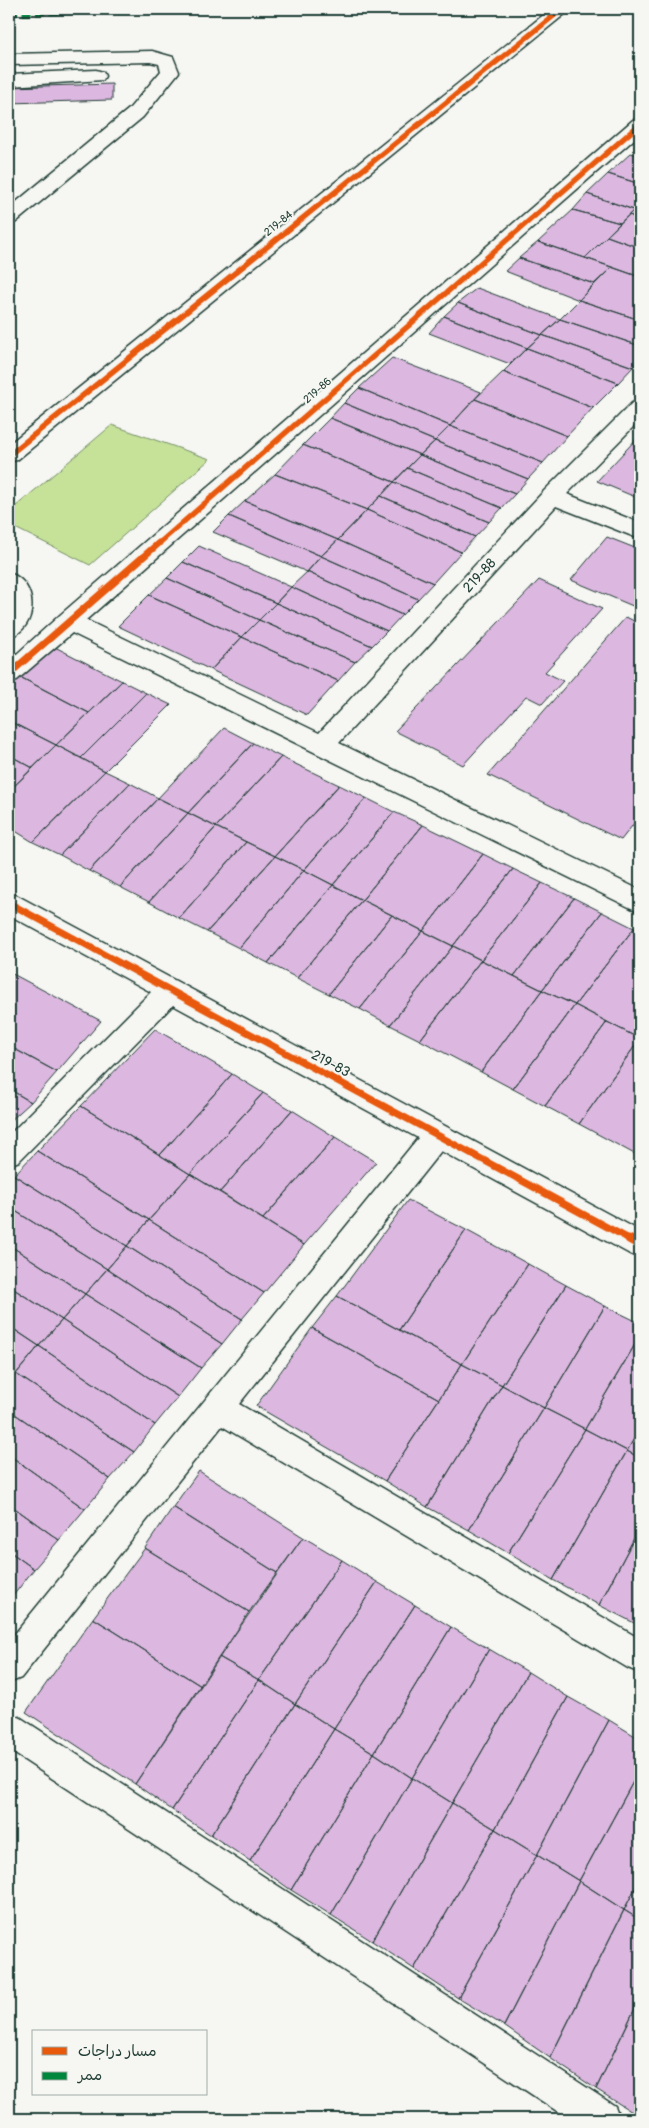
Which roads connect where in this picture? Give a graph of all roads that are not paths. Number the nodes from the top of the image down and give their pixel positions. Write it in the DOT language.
graph roads {
  1 [pos="562,9"];
  2 [pos="9,59"];
  3 [pos="170,72"];
  4 [pos="132,74"];
  5 [pos="113,75"];
  6 [pos="9,80"];
  7 [pos="640,124"];
  8 [pos="9,218"];
  9 [pos="640,408"];
  10 [pos="9,455"];
  11 [pos="552,496"];
  12 [pos="640,531"];
  13 [pos="9,581"];
  14 [pos="68,621"];
  15 [pos="9,629"];
  16 [pos="9,674"];
  17 [pos="322,745"];
  18 [pos="640,901"];
  19 [pos="9,903"];
  20 [pos="170,990"];
  21 [pos="438,1135"];
  22 [pos="9,1153"];
  23 [pos="640,1245"];
  24 [pos="219,1408"];
  25 [pos="640,1657"];
  26 [pos="9,1667"];
  27 [pos="9,1730"];
  28 [pos="602,2119"];
  1 -- 10 [label="street, 219-84"];
  2 -- 3 [label="street"];
  3 -- 4 [label="street"];
  3 -- 8 [label="street"];
  5 -- 6 [label="street"];
  7 -- 14 [label="street, 219-86"];
  9 -- 11 [label="street, 219-88"];
  11 -- 12 [label="street"];
  11 -- 17 [label="street, 219-88"];
  13 -- 15 [label="street"];
  14 -- 16 [label="street, 219-86"];
  14 -- 17 [label="street"];
  17 -- 18 [label="street"];
  19 -- 20 [label="street, 219-83"];
  20 -- 21 [label="street, 219-83"];
  20 -- 22 [label="street"];
  21 -- 23 [label="street, 219-83"];
  21 -- 24 [label="street"];
  24 -- 25 [label="street"];
  24 -- 26 [label="street"];
  27 -- 28 [label="street"];
}
